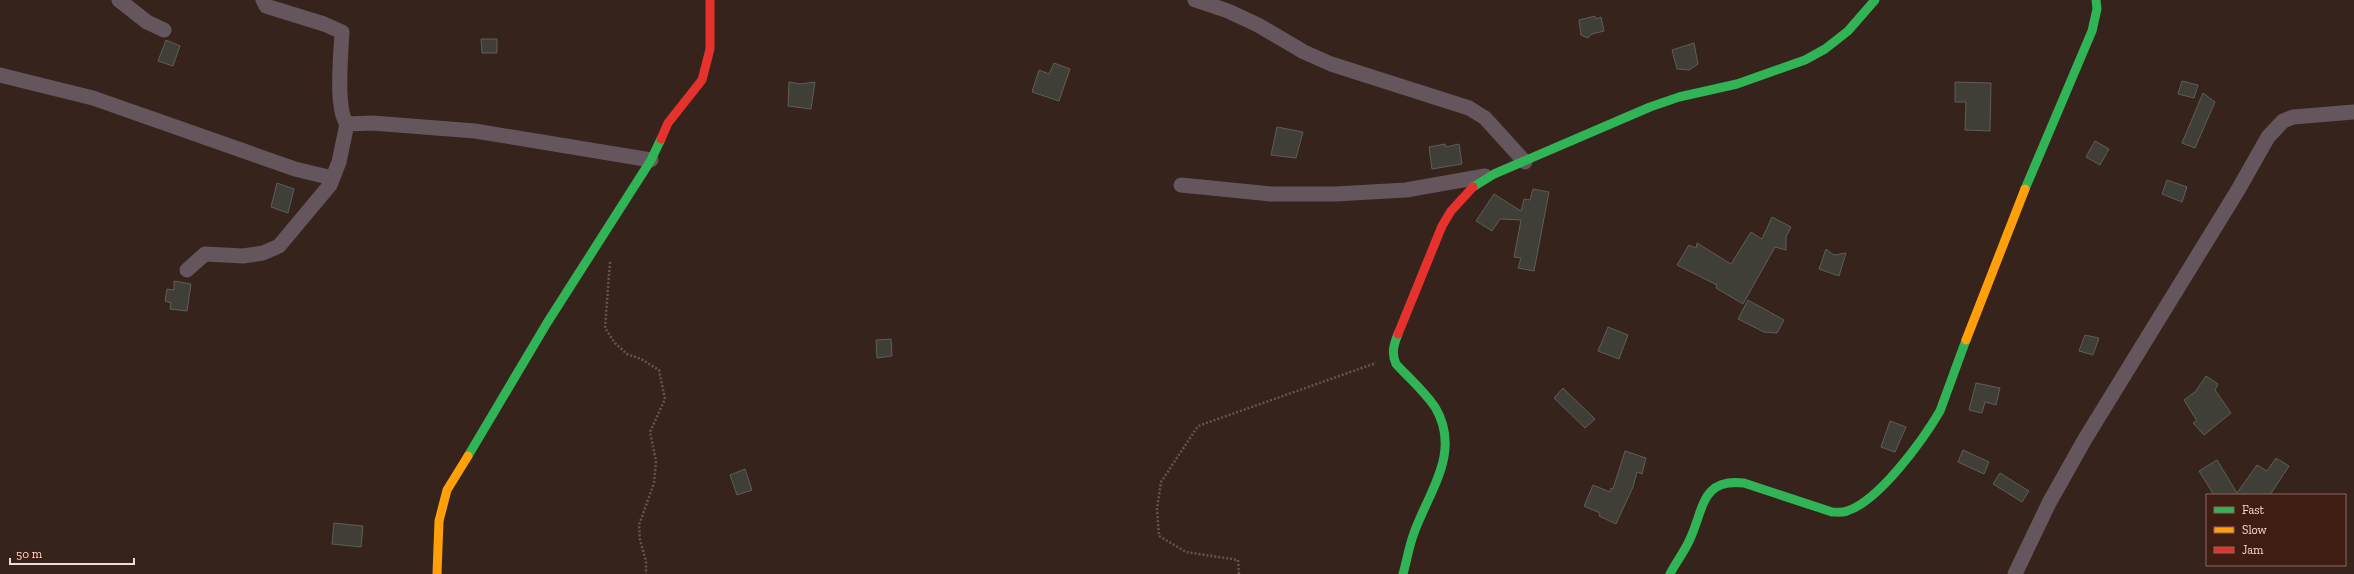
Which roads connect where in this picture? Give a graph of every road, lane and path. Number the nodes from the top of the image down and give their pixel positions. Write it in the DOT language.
graph roads {
  1 [pos="119,0"];
  2 [pos="263,0"];
  3 [pos="710,0"];
  4 [pos="1195,0"];
  5 [pos="1874,0"];
  6 [pos="2096,0"];
  7 [pos="164,30"];
  8 [pos="0,75"];
  9 [pos="2354,112"];
  10 [pos="347,124"];
  11 [pos="651,160"];
  12 [pos="1525,162"];
  13 [pos="1494,174"];
  14 [pos="332,178"];
  15 [pos="1181,185"];
  16 [pos="599,241"];
  17 [pos="188,270"];
  18 [pos="1393,357"];
  19 [pos="437,574"];
  20 [pos="646,574"];
  21 [pos="1239,574"];
  22 [pos="1403,574"];
  23 [pos="1670,574"];
  24 [pos="2015,574"];
  1 -- 7 [label="street"];
  2 -- 10 [label="street"];
  3 -- 11 [label="street"];
  4 -- 12 [label="street"];
  5 -- 12 [label="street"];
  6 -- 23 [label="street"];
  8 -- 14 [label="street"];
  9 -- 24 [label="street"];
  10 -- 11 [label="street"];
  10 -- 14 [label="street"];
  11 -- 16 [label="street"];
  12 -- 13 [label="street"];
  13 -- 15 [label="street"];
  13 -- 18 [label="street"];
  14 -- 17 [label="street"];
  16 -- 19 [label="street"];
  16 -- 20 [label="path"];
  18 -- 21 [label="path"];
  18 -- 22 [label="street"];
}
